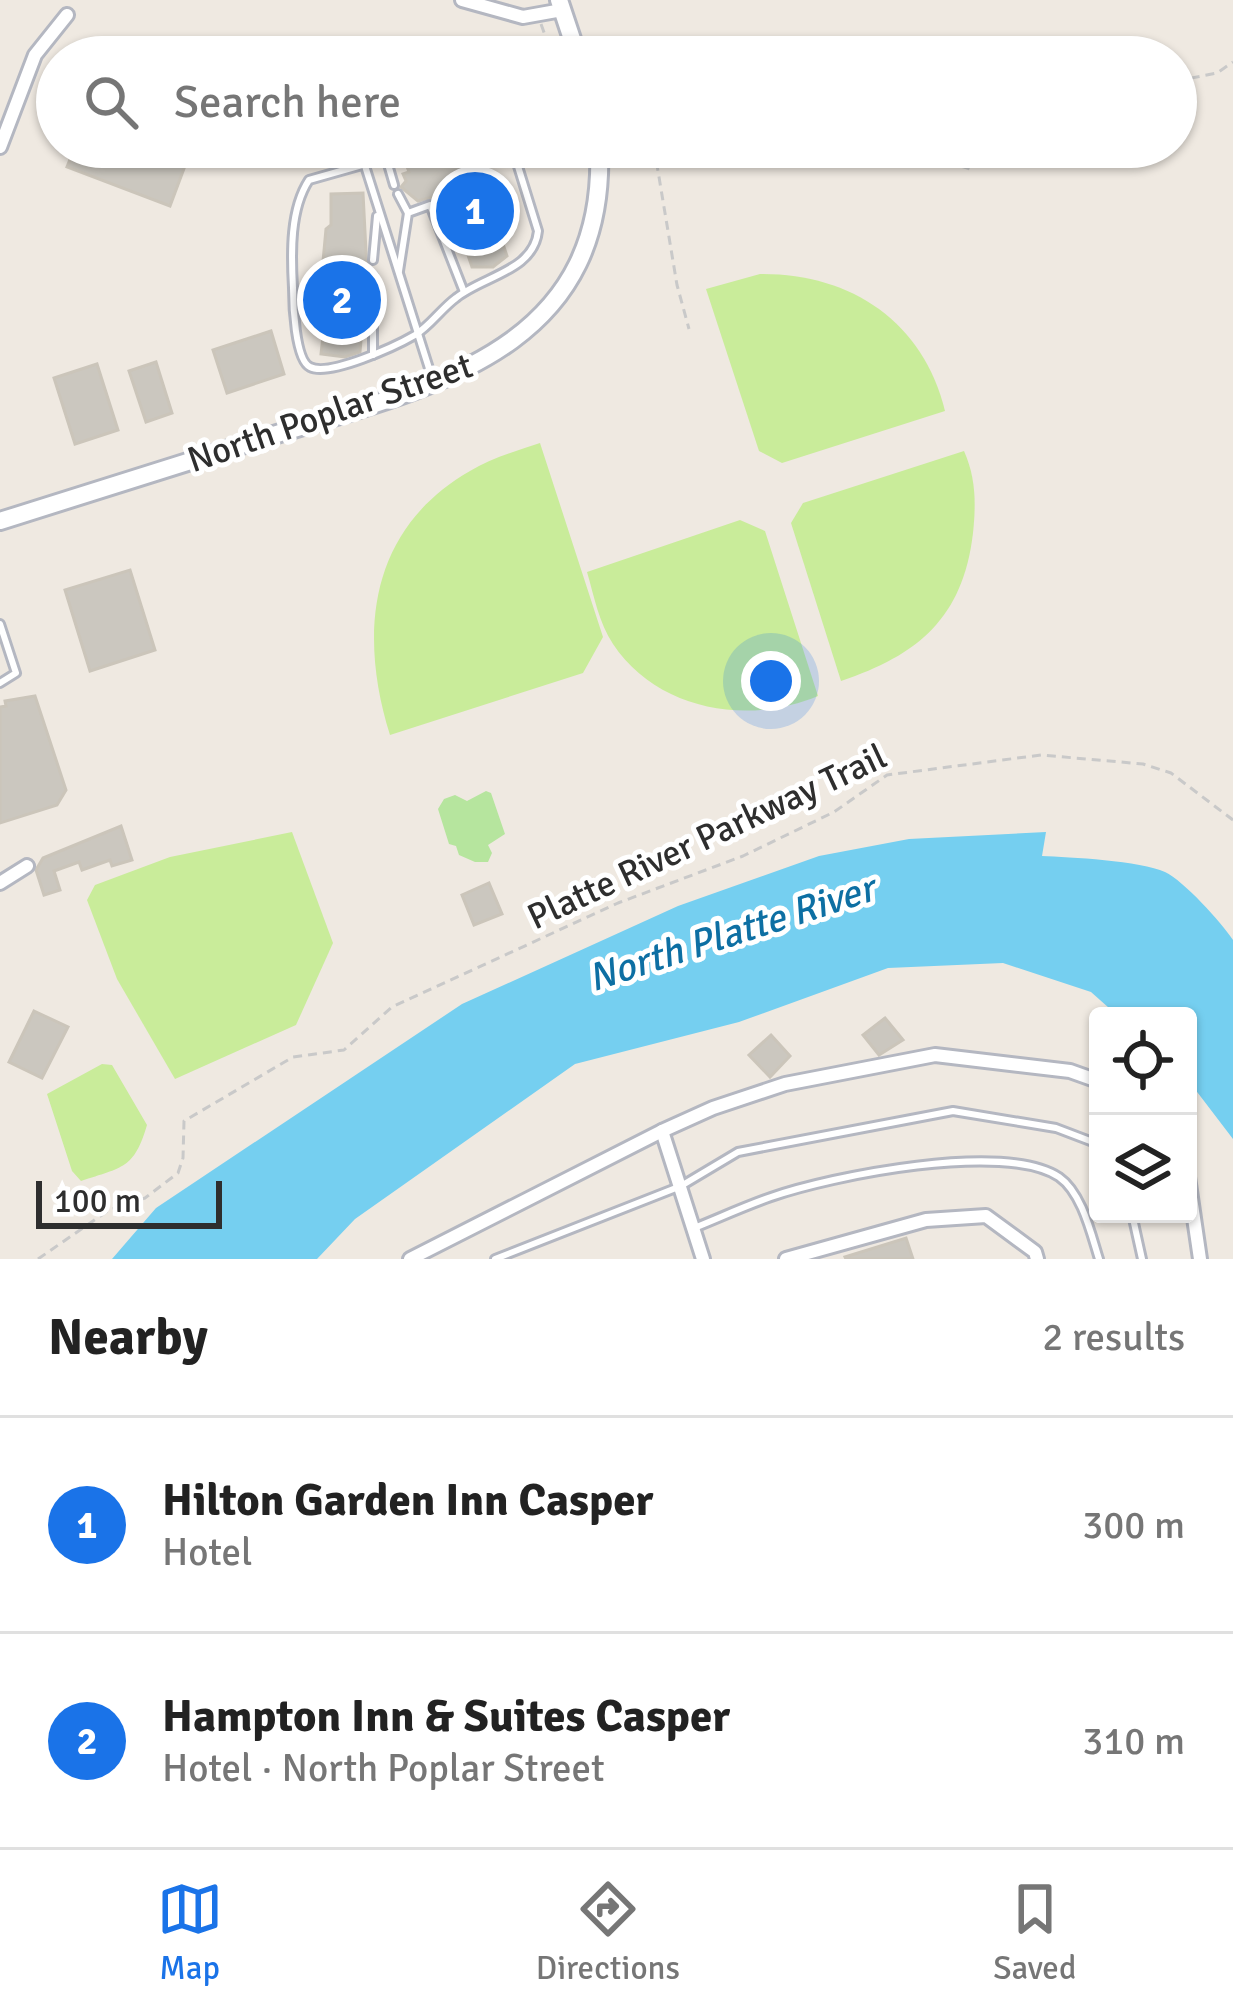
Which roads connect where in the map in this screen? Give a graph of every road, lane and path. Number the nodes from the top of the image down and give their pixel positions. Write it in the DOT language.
graph roads {
  1 [pos="462,0"];
  2 [pos="561,5"];
  3 [pos="67,15"];
  4 [pos="50,36"];
  5 [pos="571,36"];
  6 [pos="36,54"];
  7 [pos="1233,62"];
  8 [pos="1197,77"];
  9 [pos="0,147"];
  10 [pos="351,168"];
  11 [pos="363,168"];
  12 [pos="389,168"];
  13 [pos="519,168"];
  14 [pos="597,168"];
  15 [pos="657,168"];
  16 [pos="394,185"];
  17 [pos="398,194"];
  18 [pos="377,212"];
  19 [pos="408,212"];
  20 [pos="373,260"];
  21 [pos="398,274"];
  22 [pos="373,276"];
  23 [pos="464,292"];
  24 [pos="689,329"];
  25 [pos="418,334"];
  26 [pos="373,355"];
  27 [pos="435,384"];
  28 [pos="0,521"];
  29 [pos="0,624"];
  30 [pos="0,683"];
  31 [pos="1233,820"];
  32 [pos="27,866"];
  33 [pos="0,883"];
  34 [pos="1089,1079"];
  35 [pos="662,1131"];
  36 [pos="1089,1141"];
  37 [pos="681,1186"];
  38 [pos="1134,1223"];
  39 [pos="1195,1223"];
  40 [pos="694,1228"];
  41 [pos="413,1258"];
  42 [pos="38,1259"];
  43 [pos="495,1259"];
  44 [pos="703,1259"];
  45 [pos="786,1259"];
  46 [pos="1037,1259"];
  47 [pos="1099,1259"];
  48 [pos="1142,1259"];
  49 [pos="1200,1259"];
  1 -- 2 [label="street"];
  2 -- 5 [label="main road"];
  3 -- 4 [label="street"];
  6 -- 9 [label="street"];
  7 -- 8 [label="path"];
  10 -- 26 [label="lane"];
  11 -- 18 [label="lane"];
  12 -- 16 [label="lane"];
  13 -- 23 [label="lane"];
  14 -- 27 [label="main road, North Poplar Street"];
  15 -- 24 [label="path"];
  17 -- 19 [label="lane"];
  18 -- 20 [label="lane"];
  18 -- 21 [label="lane"];
  19 -- 21 [label="lane"];
  19 -- 23 [label="lane"];
  21 -- 25 [label="lane"];
  22 -- 26 [label="lane"];
  23 -- 25 [label="lane"];
  25 -- 26 [label="lane"];
  25 -- 27 [label="lane"];
  27 -- 28 [label="main road, North Poplar Street"];
  29 -- 30 [label="lane"];
  31 -- 42 [label="path, Platte River Parkway Trail"];
  32 -- 33 [label="street"];
  34 -- 35 [label="street"];
  35 -- 37 [label="street"];
  35 -- 41 [label="street"];
  36 -- 37 [label="lane"];
  37 -- 40 [label="street"];
  37 -- 43 [label="lane"];
  38 -- 48 [label="lane"];
  39 -- 49 [label="street"];
  40 -- 44 [label="street"];
  40 -- 47 [label="lane"];
  45 -- 46 [label="street"];
}
